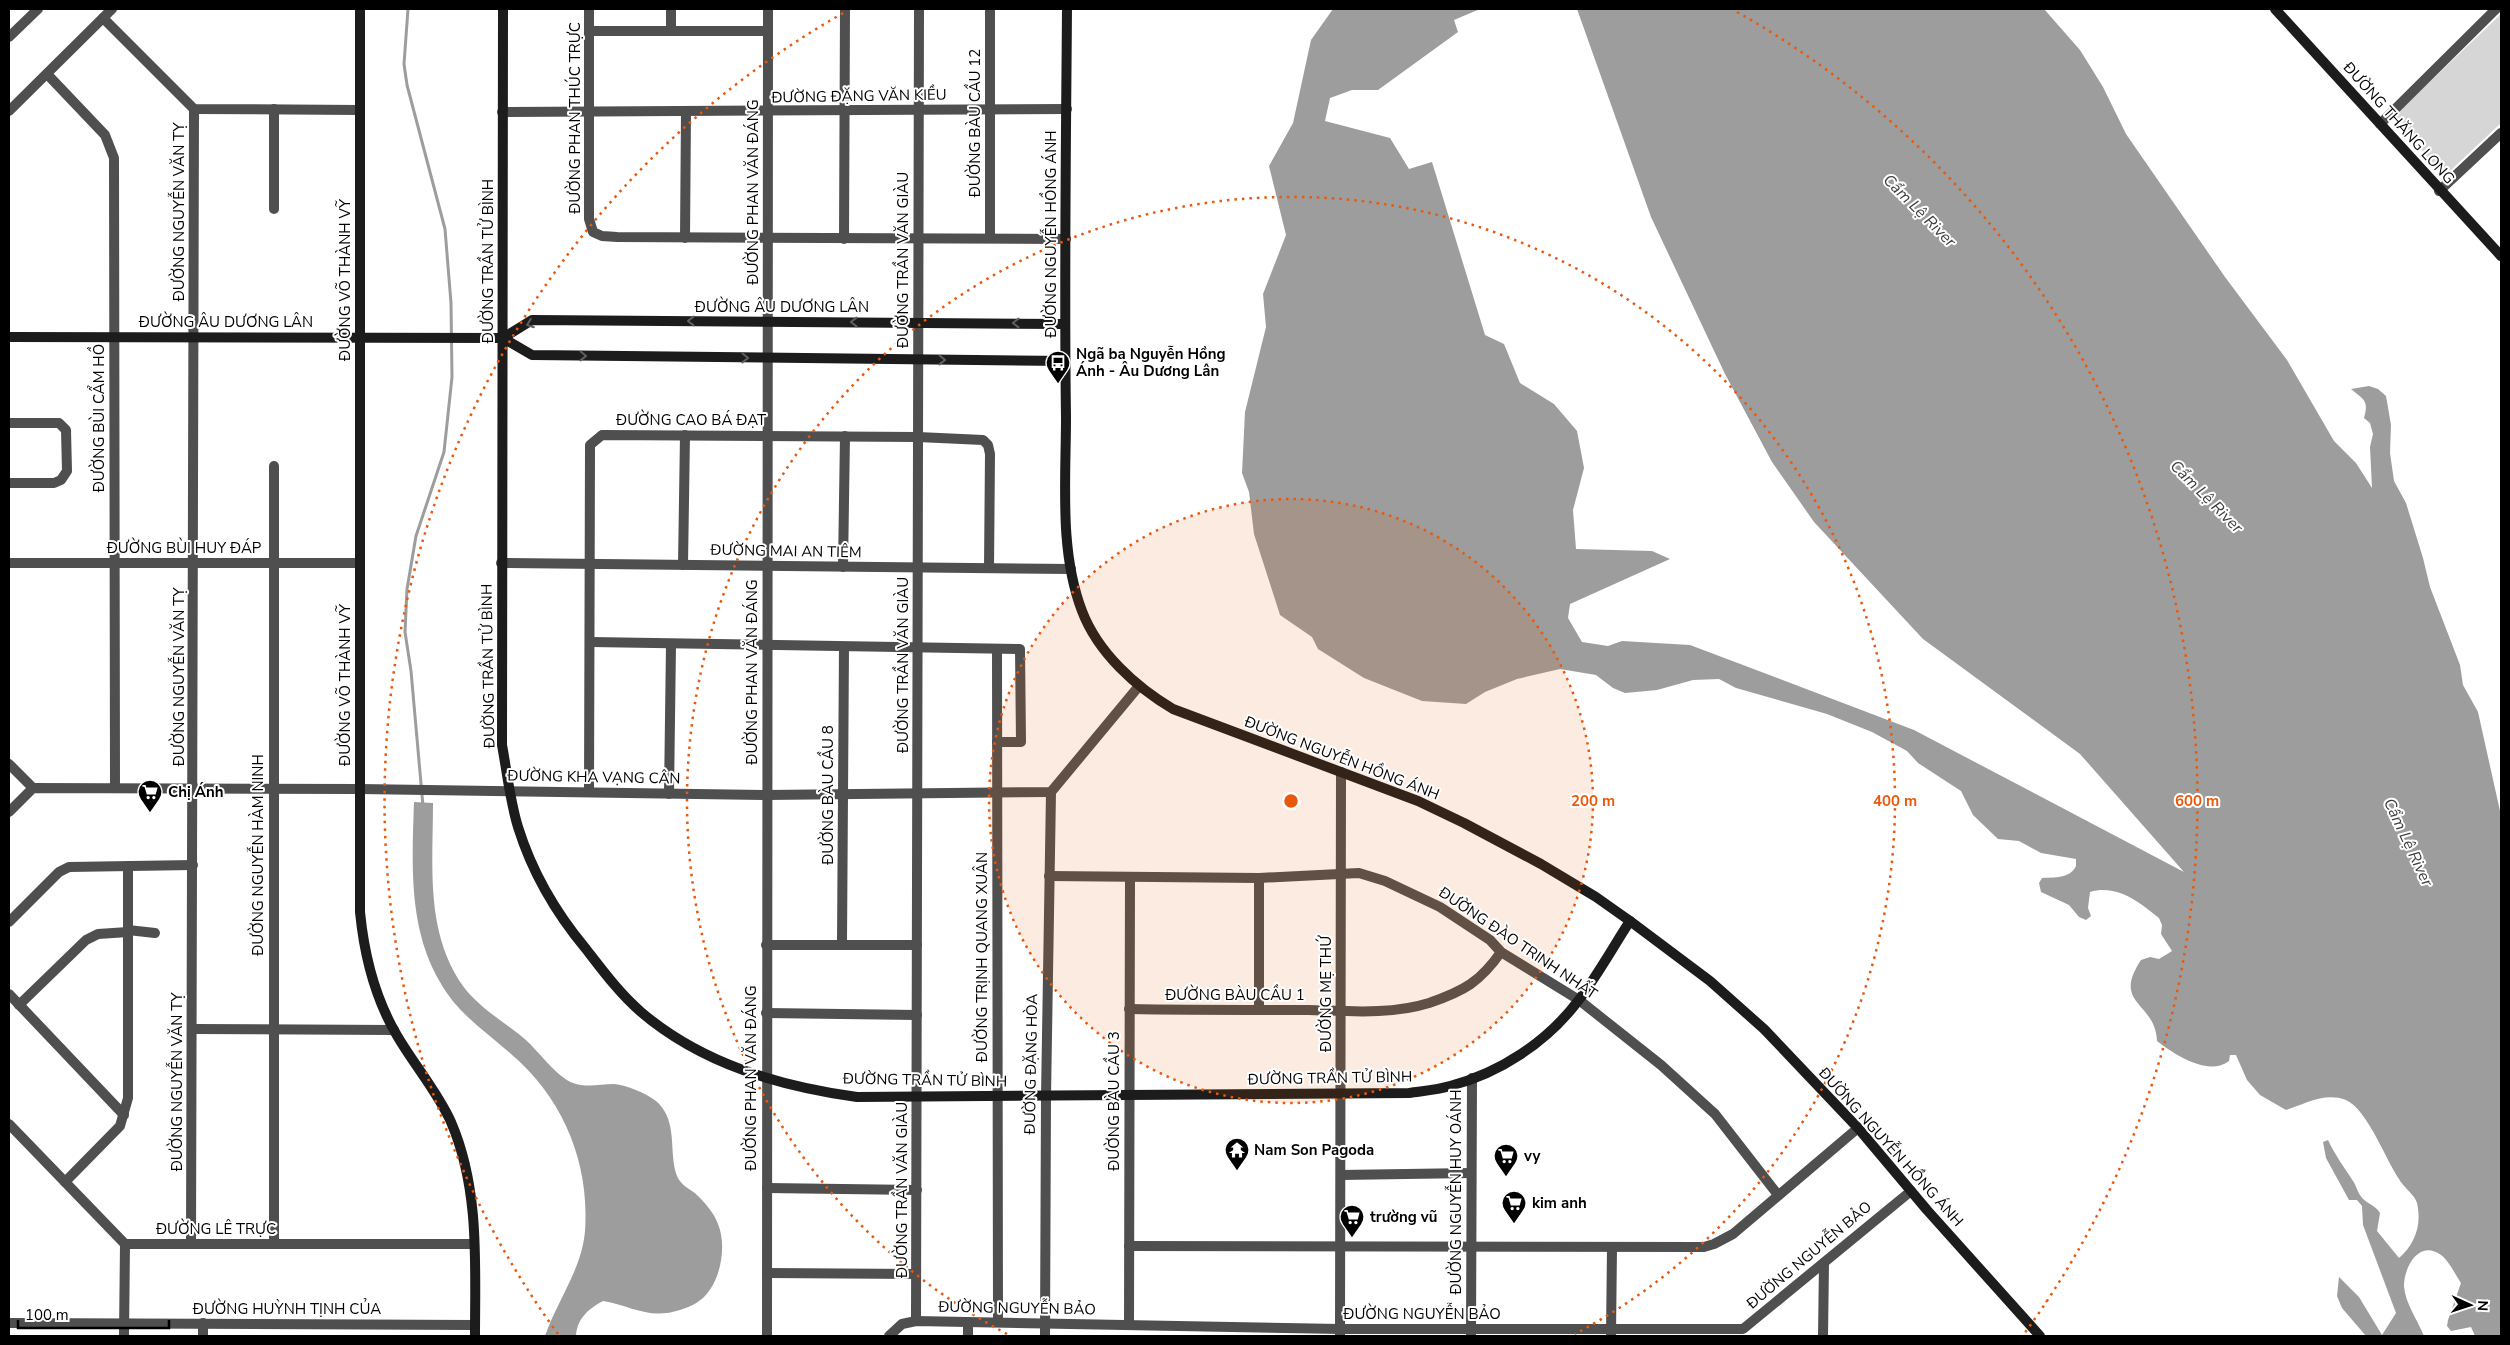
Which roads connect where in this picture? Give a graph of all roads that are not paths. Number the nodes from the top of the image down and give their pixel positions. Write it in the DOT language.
graph roads {
  1 [pos="38,9"];
  2 [pos="112,9"];
  3 [pos="360,9"];
  4 [pos="503,9"];
  5 [pos="589,9"];
  6 [pos="671,9"];
  7 [pos="768,9"];
  8 [pos="845,9"];
  9 [pos="919,9"];
  10 [pos="990,9"];
  11 [pos="1067,9"];
  12 [pos="2275,9"];
  13 [pos="2496,9"];
  14 [pos="103,18"];
  15 [pos="589,31"];
  16 [pos="671,31"];
  17 [pos="768,31"];
  18 [pos="9,37"];
  19 [pos="47,74"];
  20 [pos="1066,108"];
  21 [pos="194,109"];
  22 [pos="274,109"];
  23 [pos="990,109"];
  24 [pos="360,110"];
  25 [pos="919,110"];
  26 [pos="9,111"];
  27 [pos="843,111"];
  28 [pos="502,112"];
  29 [pos="686,112"];
  30 [pos="768,112"];
  31 [pos="590,113"];
  32 [pos="2380,124"];
  33 [pos="2501,133"];
  34 [pos="2439,191"];
  35 [pos="274,209"];
  36 [pos="685,238"];
  37 [pos="768,238"];
  38 [pos="990,238"];
  39 [pos="844,239"];
  40 [pos="1066,239"];
  41 [pos="918,240"];
  42 [pos="2501,256"];
  43 [pos="767,322"];
  44 [pos="918,323"];
  45 [pos="1065,324"];
  46 [pos="9,337"];
  47 [pos="114,337"];
  48 [pos="193,337"];
  49 [pos="360,338"];
  50 [pos="503,338"];
  51 [pos="767,358"];
  52 [pos="918,360"];
  53 [pos="1065,361"];
  54 [pos="9,423"];
  55 [pos="685,436"];
  56 [pos="767,436"];
  57 [pos="846,436"];
  58 [pos="918,437"];
  59 [pos="274,466"];
  60 [pos="9,483"];
  61 [pos="9,563"];
  62 [pos="114,563"];
  63 [pos="194,563"];
  64 [pos="274,563"];
  65 [pos="359,563"];
  66 [pos="502,563"];
  67 [pos="591,564"];
  68 [pos="683,565"];
  69 [pos="767,566"];
  70 [pos="843,567"];
  71 [pos="918,568"];
  72 [pos="989,568"];
  73 [pos="1070,569"];
  74 [pos="590,642"];
  75 [pos="671,644"];
  76 [pos="766,646"];
  77 [pos="844,648"];
  78 [pos="918,648"];
  79 [pos="997,649"];
  80 [pos="1139,686"];
  81 [pos="997,742"];
  82 [pos="9,764"];
  83 [pos="1340,772"];
  84 [pos="33,788"];
  85 [pos="114,788"];
  86 [pos="194,788"];
  87 [pos="273,789"];
  88 [pos="360,789"];
  89 [pos="509,791"];
  90 [pos="589,792"];
  91 [pos="1051,792"];
  92 [pos="997,793"];
  93 [pos="669,794"];
  94 [pos="843,794"];
  95 [pos="918,794"];
  96 [pos="766,795"];
  97 [pos="9,812"];
  98 [pos="193,865"];
  99 [pos="128,866"];
  100 [pos="1341,873"];
  101 [pos="1049,876"];
  102 [pos="1130,877"];
  103 [pos="1259,878"];
  104 [pos="1630,921"];
  105 [pos="9,922"];
  106 [pos="128,931"];
  107 [pos="155,933"];
  108 [pos="842,943"];
  109 [pos="766,945"];
  110 [pos="917,945"];
  111 [pos="1502,952"];
  112 [pos="9,994"];
  113 [pos="1579,1000"];
  114 [pos="19,1005"];
  115 [pos="1129,1009"];
  116 [pos="1259,1010"];
  117 [pos="1341,1011"];
  118 [pos="766,1014"];
  119 [pos="917,1015"];
  120 [pos="193,1029"];
  121 [pos="274,1029"];
  122 [pos="394,1030"];
  123 [pos="766,1078"];
  124 [pos="1472,1078"];
  125 [pos="1341,1095"];
  126 [pos="1046,1096"];
  127 [pos="1129,1096"];
  128 [pos="998,1097"];
  129 [pos="917,1098"];
  130 [pos="124,1115"];
  131 [pos="9,1124"];
  132 [pos="1858,1128"];
  133 [pos="1472,1174"];
  134 [pos="1341,1175"];
  135 [pos="65,1182"];
  136 [pos="767,1188"];
  137 [pos="917,1190"];
  138 [pos="1910,1191"];
  139 [pos="1778,1195"];
  140 [pos="125,1244"];
  141 [pos="191,1244"];
  142 [pos="274,1244"];
  143 [pos="474,1244"];
  144 [pos="1471,1245"];
  145 [pos="1129,1246"];
  146 [pos="1341,1246"];
  147 [pos="1612,1246"];
  148 [pos="1824,1263"];
  149 [pos="767,1273"];
  150 [pos="916,1274"];
  151 [pos="916,1321"];
  152 [pos="968,1322"];
  153 [pos="998,1322"];
  154 [pos="9,1323"];
  155 [pos="124,1323"];
  156 [pos="203,1323"];
  157 [pos="1045,1323"];
  158 [pos="1130,1324"];
  159 [pos="475,1325"];
  160 [pos="1225,1331"];
  161 [pos="1340,1332"];
  162 [pos="1471,1332"];
  163 [pos="1611,1333"];
  164 [pos="1743,1333"];
  165 [pos="124,1336"];
  166 [pos="203,1336"];
  167 [pos="475,1336"];
  168 [pos="767,1336"];
  169 [pos="889,1336"];
  170 [pos="968,1336"];
  171 [pos="1045,1336"];
  172 [pos="1823,1336"];
  173 [pos="2040,1336"];
  1 -- 18 [label="street"];
  2 -- 14 [label="street"];
  3 -- 24 [label="street, ĐƯỜNG VÕ THÀNH VỸ"];
  4 -- 28 [label="street, ĐƯỜNG TRẦN TỬ BÌNH"];
  5 -- 15 [label="street, ĐƯỜNG PHAN THÚC TRỰC"];
  6 -- 16 [label="street"];
  7 -- 17 [label="street, ĐƯỜNG PHAN VĂN ĐÁNG"];
  8 -- 27 [label="street"];
  9 -- 25 [label="street, ĐƯỜNG TRẦN VĂN GIÀU"];
  10 -- 23 [label="street, ĐƯỜNG BÀU CẦU 12"];
  11 -- 20 [label="street, ĐƯỜNG NGUYỄN HỒNG ÁNH"];
  12 -- 32 [label="street, ĐƯỜNG THĂNG LONG"];
  13 -- 32 [label="street"];
  14 -- 19 [label="street"];
  14 -- 21 [label="street"];
  15 -- 16 [label="street"];
  15 -- 31 [label="street, ĐƯỜNG PHAN THÚC TRỰC"];
  16 -- 17 [label="street"];
  17 -- 30 [label="street, ĐƯỜNG PHAN VĂN ĐÁNG"];
  19 -- 26 [label="street"];
  19 -- 47 [label="street, ĐƯỜNG BÙI CẨM HỒ"];
  20 -- 23 [label="street, ĐƯỜNG ĐẶNG VĂN KIỀU"];
  20 -- 40 [label="street, ĐƯỜNG NGUYỄN HỒNG ÁNH"];
  21 -- 22 [label="street"];
  21 -- 48 [label="street, ĐƯỜNG NGUYỄN VĂN TỴ"];
  22 -- 24 [label="street"];
  22 -- 35 [label="street"];
  23 -- 25 [label="street, ĐƯỜNG ĐẶNG VĂN KIỀU"];
  23 -- 38 [label="street, ĐƯỜNG BÀU CẦU 12"];
  24 -- 49 [label="street, ĐƯỜNG VÕ THÀNH VỸ"];
  25 -- 27 [label="street, ĐƯỜNG ĐẶNG VĂN KIỀU"];
  25 -- 41 [label="street, ĐƯỜNG TRẦN VĂN GIÀU"];
  27 -- 30 [label="street, ĐƯỜNG ĐẶNG VĂN KIỀU"];
  27 -- 39 [label="street"];
  28 -- 31 [label="street, ĐƯỜNG ĐẶNG VĂN KIỀU"];
  28 -- 50 [label="street, ĐƯỜNG TRẦN TỬ BÌNH"];
  29 -- 30 [label="street, ĐƯỜNG ĐẶNG VĂN KIỀU"];
  29 -- 31 [label="street, ĐƯỜNG ĐẶNG VĂN KIỀU"];
  29 -- 36 [label="street"];
  30 -- 37 [label="street, ĐƯỜNG PHAN VĂN ĐÁNG"];
  31 -- 36 [label="street, ĐƯỜNG PHAN THÚC TRỰC"];
  32 -- 34 [label="street, ĐƯỜNG THĂNG LONG"];
  33 -- 34 [label="street"];
  34 -- 42 [label="street, ĐƯỜNG THĂNG LONG"];
  36 -- 37 [label="street, ĐƯỜNG PHAN THÚC TRỰC"];
  37 -- 39 [label="street, ĐƯỜNG PHAN THÚC TRỰC"];
  37 -- 43 [label="street, ĐƯỜNG PHAN VĂN ĐÁNG"];
  38 -- 40 [label="street, ĐƯỜNG PHAN THÚC TRỰC"];
  38 -- 41 [label="street, ĐƯỜNG PHAN THÚC TRỰC"];
  39 -- 41 [label="street, ĐƯỜNG PHAN THÚC TRỰC"];
  40 -- 45 [label="street, ĐƯỜNG NGUYỄN HỒNG ÁNH"];
  41 -- 44 [label="street, ĐƯỜNG TRẦN VĂN GIÀU"];
  44 -- 43 [label="street, ĐƯỜNG ÂU DƯƠNG LÂN, one-way"];
  43 -- 50 [label="street, ĐƯỜNG ÂU DƯƠNG LÂN, one-way"];
  43 -- 51 [label="street, ĐƯỜNG PHAN VĂN ĐÁNG"];
  45 -- 44 [label="street, ĐƯỜNG ÂU DƯƠNG LÂN, one-way"];
  44 -- 52 [label="street, ĐƯỜNG TRẦN VĂN GIÀU"];
  45 -- 53 [label="street, ĐƯỜNG NGUYỄN HỒNG ÁNH"];
  46 -- 47 [label="street, ĐƯỜNG ÂU DƯƠNG LÂN"];
  47 -- 48 [label="street, ĐƯỜNG ÂU DƯƠNG LÂN"];
  47 -- 62 [label="street, ĐƯỜNG BÙI CẨM HỒ"];
  48 -- 49 [label="street, ĐƯỜNG ÂU DƯƠNG LÂN"];
  48 -- 63 [label="street, ĐƯỜNG NGUYỄN VĂN TỴ"];
  49 -- 50 [label="street, ĐƯỜNG ÂU DƯƠNG LÂN"];
  49 -- 65 [label="street, ĐƯỜNG VÕ THÀNH VỸ"];
  50 -- 51 [label="street, one-way"];
  50 -- 66 [label="street, ĐƯỜNG TRẦN TỬ BÌNH"];
  51 -- 52 [label="street"];
  51 -- 56 [label="street, ĐƯỜNG PHAN VĂN ĐÁNG"];
  52 -- 53 [label="street, one-way"];
  52 -- 58 [label="street, ĐƯỜNG TRẦN VĂN GIÀU"];
  53 -- 73 [label="street, ĐƯỜNG NGUYỄN HỒNG ÁNH"];
  54 -- 60 [label="street"];
  55 -- 56 [label="street, ĐƯỜNG CAO BÁ ĐẠT"];
  55 -- 67 [label="street, ĐƯỜNG CAO BÁ ĐẠT"];
  55 -- 68 [label="street"];
  56 -- 57 [label="street, ĐƯỜNG CAO BÁ ĐẠT"];
  56 -- 69 [label="street, ĐƯỜNG PHAN VĂN ĐÁNG"];
  57 -- 58 [label="street, ĐƯỜNG CAO BÁ ĐẠT"];
  57 -- 70 [label="street"];
  58 -- 71 [label="street, ĐƯỜNG TRẦN VĂN GIÀU"];
  58 -- 72 [label="street, ĐƯỜNG CAO BÁ ĐẠT"];
  59 -- 64 [label="street, ĐƯỜNG NGUYỄN HÀM NINH"];
  61 -- 62 [label="street, ĐƯỜNG BÙI HUY ĐÁP"];
  62 -- 63 [label="street, ĐƯỜNG BÙI HUY ĐÁP"];
  62 -- 85 [label="street, ĐƯỜNG BÙI CẨM HỒ"];
  63 -- 64 [label="street, ĐƯỜNG BÙI HUY ĐÁP"];
  63 -- 86 [label="street, ĐƯỜNG NGUYỄN VĂN TỴ"];
  64 -- 65 [label="street, ĐƯỜNG BÙI HUY ĐÁP"];
  64 -- 87 [label="street, ĐƯỜNG NGUYỄN HÀM NINH"];
  65 -- 88 [label="street, ĐƯỜNG VÕ THÀNH VỸ"];
  66 -- 67 [label="street, ĐƯỜNG MAI AN TIÊM"];
  66 -- 89 [label="street, ĐƯỜNG TRẦN TỬ BÌNH"];
  67 -- 68 [label="street, ĐƯỜNG MAI AN TIÊM"];
  67 -- 74 [label="street, ĐƯỜNG CAO BÁ ĐẠT"];
  68 -- 69 [label="street, ĐƯỜNG MAI AN TIÊM"];
  69 -- 70 [label="street, ĐƯỜNG MAI AN TIÊM"];
  69 -- 76 [label="street, ĐƯỜNG PHAN VĂN ĐÁNG"];
  70 -- 71 [label="street, ĐƯỜNG MAI AN TIÊM"];
  71 -- 72 [label="street, ĐƯỜNG MAI AN TIÊM"];
  71 -- 78 [label="street, ĐƯỜNG TRẦN VĂN GIÀU"];
  72 -- 73 [label="street, ĐƯỜNG MAI AN TIÊM"];
  73 -- 80 [label="street, ĐƯỜNG NGUYỄN HỒNG ÁNH"];
  74 -- 75 [label="street"];
  74 -- 90 [label="street, ĐƯỜNG CAO BÁ ĐẠT"];
  75 -- 76 [label="street"];
  75 -- 93 [label="street"];
  76 -- 77 [label="street"];
  76 -- 96 [label="street, ĐƯỜNG PHAN VĂN ĐÁNG"];
  77 -- 78 [label="street"];
  77 -- 94 [label="street, ĐƯỜNG BÀU CẦU 8"];
  78 -- 79 [label="street"];
  78 -- 95 [label="street, ĐƯỜNG TRẦN VĂN GIÀU"];
  79 -- 81 [label="street, ĐƯỜNG TRỊNH QUANG XUÂN"];
  79 -- 81 [label="street"];
  80 -- 83 [label="street, ĐƯỜNG NGUYỄN HỒNG ÁNH"];
  80 -- 91 [label="street"];
  81 -- 92 [label="street, ĐƯỜNG TRỊNH QUANG XUÂN"];
  82 -- 84 [label="street"];
  83 -- 100 [label="street, ĐƯỜNG MẸ THỨ"];
  83 -- 104 [label="street, ĐƯỜNG NGUYỄN HỒNG ÁNH"];
  84 -- 85 [label="street, ĐƯỜNG KHA VẠNG CÂN"];
  84 -- 97 [label="street"];
  85 -- 86 [label="street, ĐƯỜNG KHA VẠNG CÂN"];
  86 -- 87 [label="street, ĐƯỜNG KHA VẠNG CÂN"];
  86 -- 98 [label="street, ĐƯỜNG NGUYỄN VĂN TỴ"];
  87 -- 88 [label="street, ĐƯỜNG KHA VẠNG CÂN"];
  87 -- 121 [label="street, ĐƯỜNG NGUYỄN HÀM NINH"];
  88 -- 89 [label="street, ĐƯỜNG KHA VẠNG CÂN"];
  88 -- 122 [label="street, ĐƯỜNG VÕ THÀNH VỸ"];
  89 -- 90 [label="street, ĐƯỜNG KHA VẠNG CÂN"];
  89 -- 123 [label="street, ĐƯỜNG TRẦN TỬ BÌNH"];
  90 -- 93 [label="street, ĐƯỜNG KHA VẠNG CÂN"];
  91 -- 92 [label="street, ĐƯỜNG KHA VẠNG CÂN"];
  91 -- 101 [label="street, ĐƯỜNG ĐẶNG HÒA"];
  92 -- 95 [label="street, ĐƯỜNG KHA VẠNG CÂN"];
  92 -- 128 [label="street, ĐƯỜNG TRỊNH QUANG XUÂN"];
  93 -- 96 [label="street, ĐƯỜNG KHA VẠNG CÂN"];
  94 -- 95 [label="street, ĐƯỜNG KHA VẠNG CÂN"];
  94 -- 96 [label="street, ĐƯỜNG KHA VẠNG CÂN"];
  94 -- 108 [label="street, ĐƯỜNG BÀU CẦU 8"];
  95 -- 110 [label="street, ĐƯỜNG TRẦN VĂN GIÀU"];
  96 -- 109 [label="street, ĐƯỜNG PHAN VĂN ĐÁNG"];
  98 -- 99 [label="street"];
  98 -- 120 [label="street, ĐƯỜNG NGUYỄN VĂN TỴ"];
  99 -- 105 [label="street"];
  99 -- 106 [label="street"];
  100 -- 103 [label="street, ĐƯỜNG ĐÀO TRINH NHẤT"];
  100 -- 111 [label="street, ĐƯỜNG ĐÀO TRINH NHẤT"];
  100 -- 117 [label="street, ĐƯỜNG MẸ THỨ"];
  101 -- 102 [label="street, ĐƯỜNG ĐÀO TRINH NHẤT"];
  101 -- 126 [label="street, ĐƯỜNG ĐẶNG HÒA"];
  102 -- 103 [label="street, ĐƯỜNG ĐÀO TRINH NHẤT"];
  102 -- 115 [label="street, ĐƯỜNG BÀU CẦU 3"];
  103 -- 116 [label="street"];
  104 -- 113 [label="street, ĐƯỜNG TRẦN TỬ BÌNH"];
  104 -- 132 [label="street, ĐƯỜNG NGUYỄN HỒNG ÁNH"];
  106 -- 107 [label="street"];
  106 -- 114 [label="street"];
  106 -- 130 [label="street"];
  108 -- 109 [label="street"];
  108 -- 110 [label="street"];
  109 -- 118 [label="street, ĐƯỜNG PHAN VĂN ĐÁNG"];
  110 -- 119 [label="street, ĐƯỜNG TRẦN VĂN GIÀU"];
  111 -- 113 [label="street, ĐƯỜNG ĐÀO TRINH NHẤT"];
  111 -- 117 [label="street, ĐƯỜNG BÀU CẦU 1"];
  112 -- 114 [label="street"];
  113 -- 124 [label="street, ĐƯỜNG TRẦN TỬ BÌNH"];
  113 -- 139 [label="street, ĐƯỜNG ĐÀO TRINH NHẤT"];
  114 -- 130 [label="street"];
  115 -- 116 [label="street, ĐƯỜNG BÀU CẦU 1"];
  115 -- 127 [label="street, ĐƯỜNG BÀU CẦU 3"];
  116 -- 117 [label="street, ĐƯỜNG BÀU CẦU 1"];
  117 -- 125 [label="street, ĐƯỜNG MẸ THỨ"];
  118 -- 119 [label="street"];
  118 -- 123 [label="street, ĐƯỜNG PHAN VĂN ĐÁNG"];
  119 -- 129 [label="street, ĐƯỜNG TRẦN VĂN GIÀU"];
  120 -- 121 [label="street"];
  120 -- 141 [label="street, ĐƯỜNG NGUYỄN VĂN TỴ"];
  121 -- 122 [label="street"];
  121 -- 142 [label="street, ĐƯỜNG NGUYỄN HÀM NINH"];
  122 -- 143 [label="street, ĐƯỜNG VÕ THÀNH VỸ"];
  123 -- 129 [label="street, ĐƯỜNG TRẦN TỬ BÌNH"];
  123 -- 136 [label="street, ĐƯỜNG PHAN VĂN ĐÁNG"];
  124 -- 125 [label="street, ĐƯỜNG TRẦN TỬ BÌNH"];
  124 -- 133 [label="street, ĐƯỜNG NGUYỄN HUY OÁNH"];
  125 -- 127 [label="street, ĐƯỜNG TRẦN TỬ BÌNH"];
  125 -- 134 [label="street, ĐƯỜNG MẸ THỨ"];
  126 -- 127 [label="street, ĐƯỜNG TRẦN TỬ BÌNH"];
  126 -- 128 [label="street, ĐƯỜNG TRẦN TỬ BÌNH"];
  126 -- 157 [label="street, ĐƯỜNG ĐẶNG HÒA"];
  127 -- 145 [label="street, ĐƯỜNG BÀU CẦU 3"];
  128 -- 129 [label="street, ĐƯỜNG TRẦN TỬ BÌNH"];
  128 -- 153 [label="street, ĐƯỜNG TRỊNH QUANG XUÂN"];
  129 -- 137 [label="street, ĐƯỜNG TRẦN VĂN GIÀU"];
  130 -- 135 [label="street"];
  131 -- 135 [label="street"];
  132 -- 138 [label="street, ĐƯỜNG NGUYỄN HỒNG ÁNH"];
  132 -- 139 [label="street"];
  133 -- 134 [label="street"];
  133 -- 144 [label="street, ĐƯỜNG NGUYỄN HUY OÁNH"];
  134 -- 146 [label="street, ĐƯỜNG MẸ THỨ"];
  135 -- 140 [label="street"];
  136 -- 137 [label="street"];
  136 -- 149 [label="street, ĐƯỜNG PHAN VĂN ĐÁNG"];
  137 -- 150 [label="street, ĐƯỜNG TRẦN VĂN GIÀU"];
  138 -- 148 [label="street, ĐƯỜNG NGUYỄN BẢO"];
  138 -- 173 [label="street, ĐƯỜNG NGUYỄN HỒNG ÁNH"];
  139 -- 147 [label="street"];
  140 -- 141 [label="street, ĐƯỜNG LÊ TRỰC"];
  140 -- 155 [label="street"];
  141 -- 142 [label="street, ĐƯỜNG LÊ TRỰC"];
  142 -- 143 [label="street, ĐƯỜNG LÊ TRỰC"];
  143 -- 159 [label="street, ĐƯỜNG VÕ THÀNH VỸ"];
  144 -- 146 [label="street"];
  144 -- 147 [label="street"];
  144 -- 162 [label="street, ĐƯỜNG NGUYỄN HUY OÁNH"];
  145 -- 146 [label="street"];
  145 -- 158 [label="street, ĐƯỜNG BÀU CẦU 3"];
  146 -- 161 [label="street, ĐƯỜNG MẸ THỨ"];
  147 -- 163 [label="street"];
  148 -- 164 [label="street, ĐƯỜNG NGUYỄN BẢO"];
  148 -- 172 [label="street"];
  149 -- 150 [label="street"];
  149 -- 168 [label="street, ĐƯỜNG PHAN VĂN ĐÁNG"];
  150 -- 151 [label="street, ĐƯỜNG TRẦN VĂN GIÀU"];
  151 -- 152 [label="street, ĐƯỜNG NGUYỄN BẢO"];
  151 -- 169 [label="street, ĐƯỜNG NGUYỄN BẢO"];
  152 -- 153 [label="street, ĐƯỜNG NGUYỄN BẢO"];
  152 -- 170 [label="street"];
  153 -- 157 [label="street, ĐƯỜNG NGUYỄN BẢO"];
  154 -- 155 [label="street, ĐƯỜNG HUỲNH TỊNH CỦA"];
  155 -- 156 [label="street, ĐƯỜNG HUỲNH TỊNH CỦA"];
  155 -- 165 [label="street"];
  156 -- 159 [label="street, ĐƯỜNG HUỲNH TỊNH CỦA"];
  156 -- 166 [label="street"];
  157 -- 158 [label="street, ĐƯỜNG NGUYỄN BẢO"];
  157 -- 171 [label="street, ĐƯỜNG ĐẶNG HÒA"];
  158 -- 160 [label="street, ĐƯỜNG NGUYỄN BẢO"];
  159 -- 167 [label="street, ĐƯỜNG VÕ THÀNH VỸ"];
  160 -- 161 [label="street, ĐƯỜNG NGUYỄN BẢO"];
  161 -- 162 [label="street, ĐƯỜNG NGUYỄN BẢO"];
  162 -- 163 [label="street, ĐƯỜNG NGUYỄN BẢO"];
  163 -- 164 [label="street, ĐƯỜNG NGUYỄN BẢO"];
}
